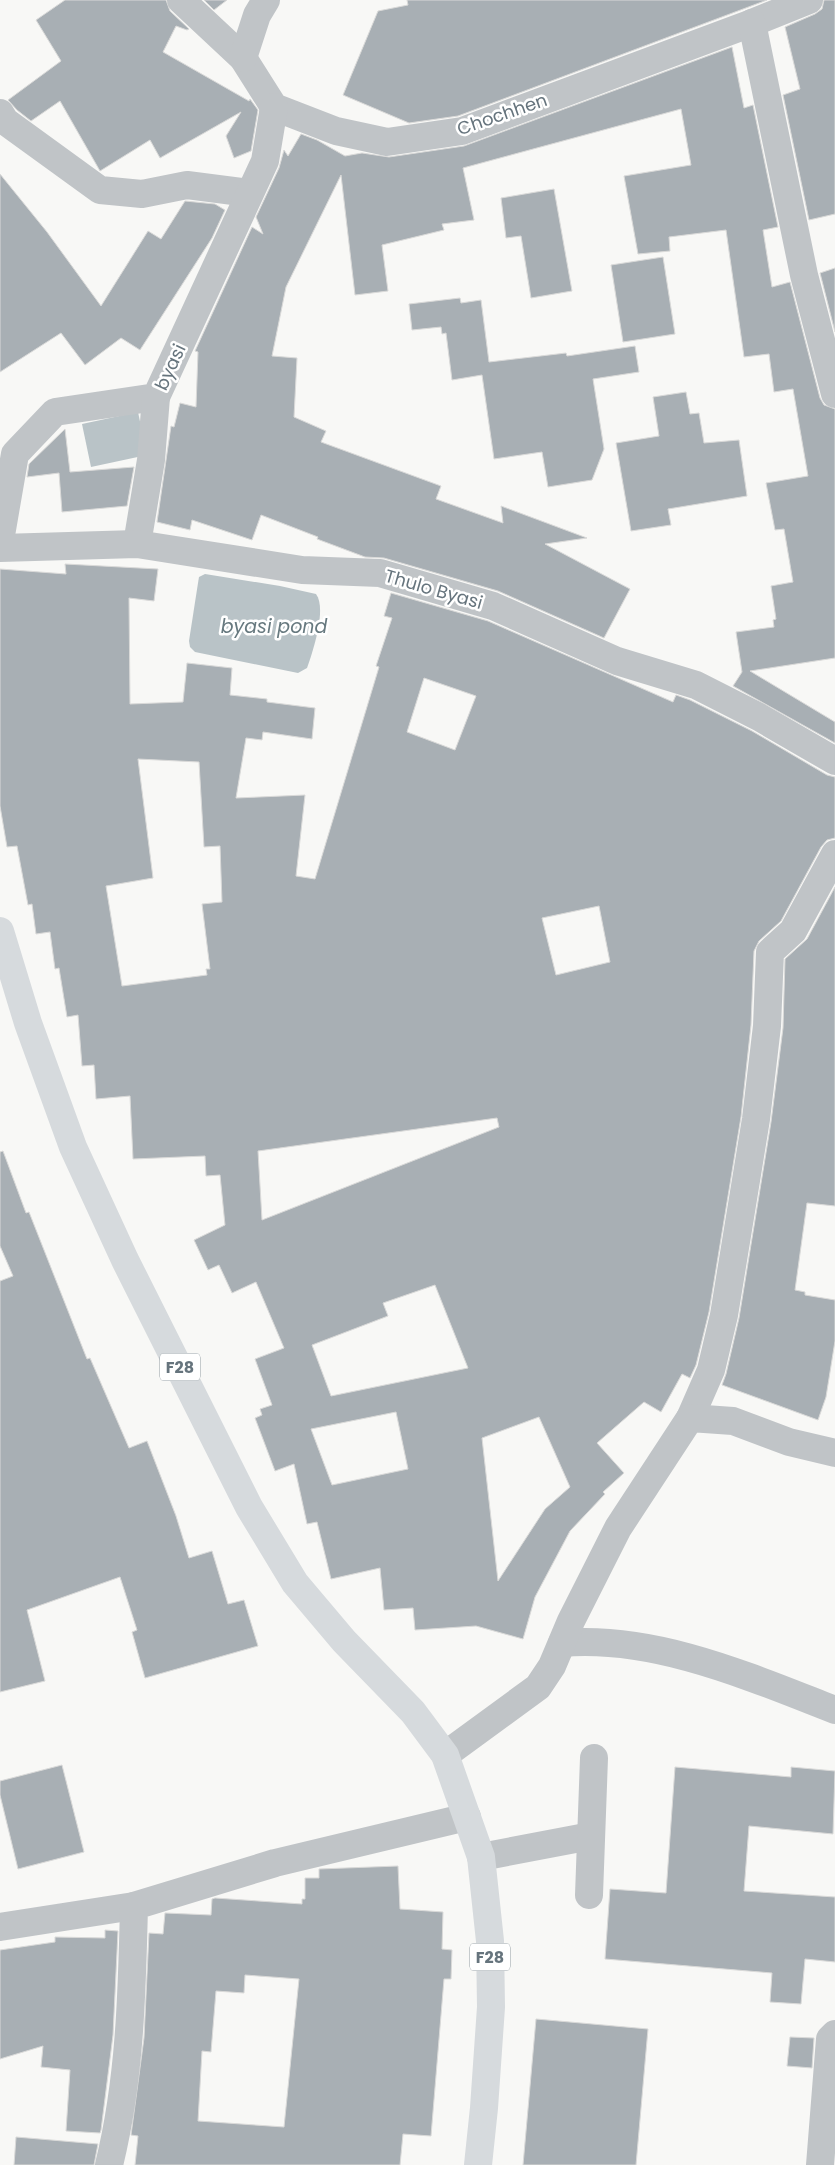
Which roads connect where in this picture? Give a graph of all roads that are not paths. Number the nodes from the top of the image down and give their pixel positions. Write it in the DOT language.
graph roads {
  1 [pos="181,0"];
  2 [pos="266,0"];
  3 [pos="809,0"];
  4 [pos="752,24"];
  5 [pos="243,58"];
  6 [pos="274,107"];
  7 [pos="0,113"];
  8 [pos="249,193"];
  9 [pos="835,394"];
  10 [pos="156,398"];
  11 [pos="0,541"];
  12 [pos="137,544"];
  13 [pos="0,548"];
  14 [pos="835,761"];
  15 [pos="835,854"];
  16 [pos="0,931"];
  17 [pos="690,1418"];
  18 [pos="835,1453"];
  19 [pos="562,1643"];
  20 [pos="835,1710"];
  21 [pos="445,1755"];
  22 [pos="594,1758"];
  23 [pos="467,1817"];
  24 [pos="591,1836"];
  25 [pos="481,1857"];
  26 [pos="589,1896"];
  27 [pos="134,1906"];
  28 [pos="0,1927"];
  29 [pos="835,2034"];
  30 [pos="109,2165"];
  31 [pos="478,2165"];
  32 [pos="820,2165"];
  1 -- 5 [label="street"];
  2 -- 5 [label="street"];
  3 -- 4 [label="street, Chochhen"];
  4 -- 6 [label="street, Chochhen"];
  4 -- 9 [label="street"];
  5 -- 6 [label="street"];
  6 -- 8 [label="street, byasi"];
  7 -- 8 [label="street"];
  8 -- 10 [label="street, byasi"];
  10 -- 11 [label="street, byasi"];
  10 -- 12 [label="street"];
  12 -- 13 [label="street, Thulo Byasi"];
  12 -- 14 [label="street, Thulo Byasi"];
  15 -- 17 [label="street"];
  16 -- 21 [label="main road, F28"];
  17 -- 18 [label="street"];
  17 -- 19 [label="street"];
  19 -- 20 [label="street"];
  19 -- 21 [label="street"];
  21 -- 23 [label="main road, F28"];
  22 -- 24 [label="street"];
  23 -- 25 [label="main road, F28"];
  23 -- 27 [label="street"];
  24 -- 25 [label="street"];
  24 -- 26 [label="street"];
  25 -- 31 [label="main road, F28"];
  27 -- 28 [label="street"];
  27 -- 30 [label="street"];
  29 -- 32 [label="street"];
}
